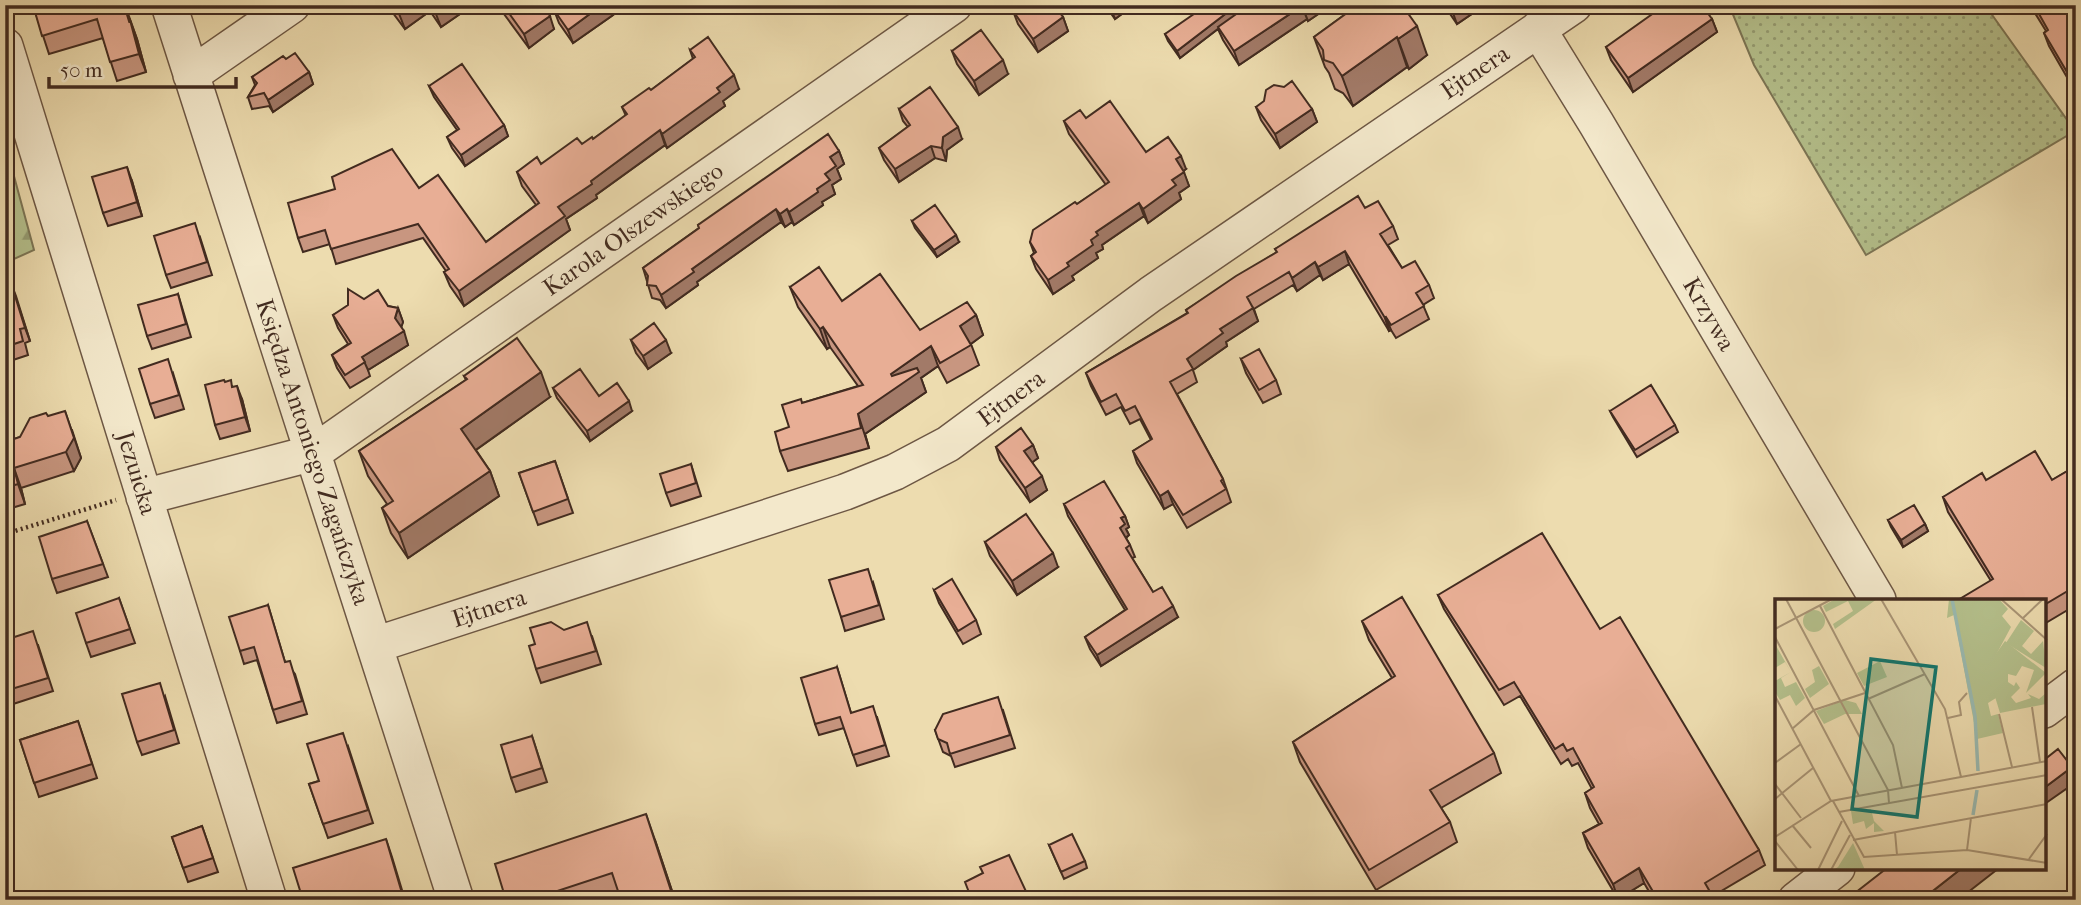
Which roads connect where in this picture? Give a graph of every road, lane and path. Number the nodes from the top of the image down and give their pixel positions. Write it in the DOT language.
graph roads {
  1 [pos="169,5"];
  2 [pos="292,5"];
  3 [pos="954,5"];
  4 [pos="1574,5"];
  5 [pos="1538,29"];
  6 [pos="5,46"];
  7 [pos="191,75"];
  8 [pos="313,453"];
  9 [pos="136,497"];
  10 [pos="5,534"];
  11 [pos="1877,599"];
  12 [pos="375,645"];
  13 [pos="2076,686"];
  14 [pos="2046,708"];
  15 [pos="1834,870"];
  16 [pos="269,900"];
  17 [pos="456,900"];
  18 [pos="1796,900"];
  1 -- 7 [label="street, Księdza Antoniego Zagańczyka"];
  2 -- 7 [label="street"];
  3 -- 8 [label="street, Karola Olszewskiego"];
  4 -- 5 [label="street, Ejtnera"];
  5 -- 11 [label="street, Krzywa"];
  5 -- 12 [label="street, Ejtnera"];
  6 -- 9 [label="street, Jezuicka"];
  7 -- 8 [label="street, Księdza Antoniego Zagańczyka"];
  8 -- 9 [label="street"];
  8 -- 12 [label="street, Księdza Antoniego Zagańczyka"];
  9 -- 10 [label="path"];
  9 -- 16 [label="street, Jezuicka"];
  12 -- 17 [label="street, Księdza Antoniego Zagańczyka"];
  13 -- 14 [label="street"];
  15 -- 18 [label="street"];
}
